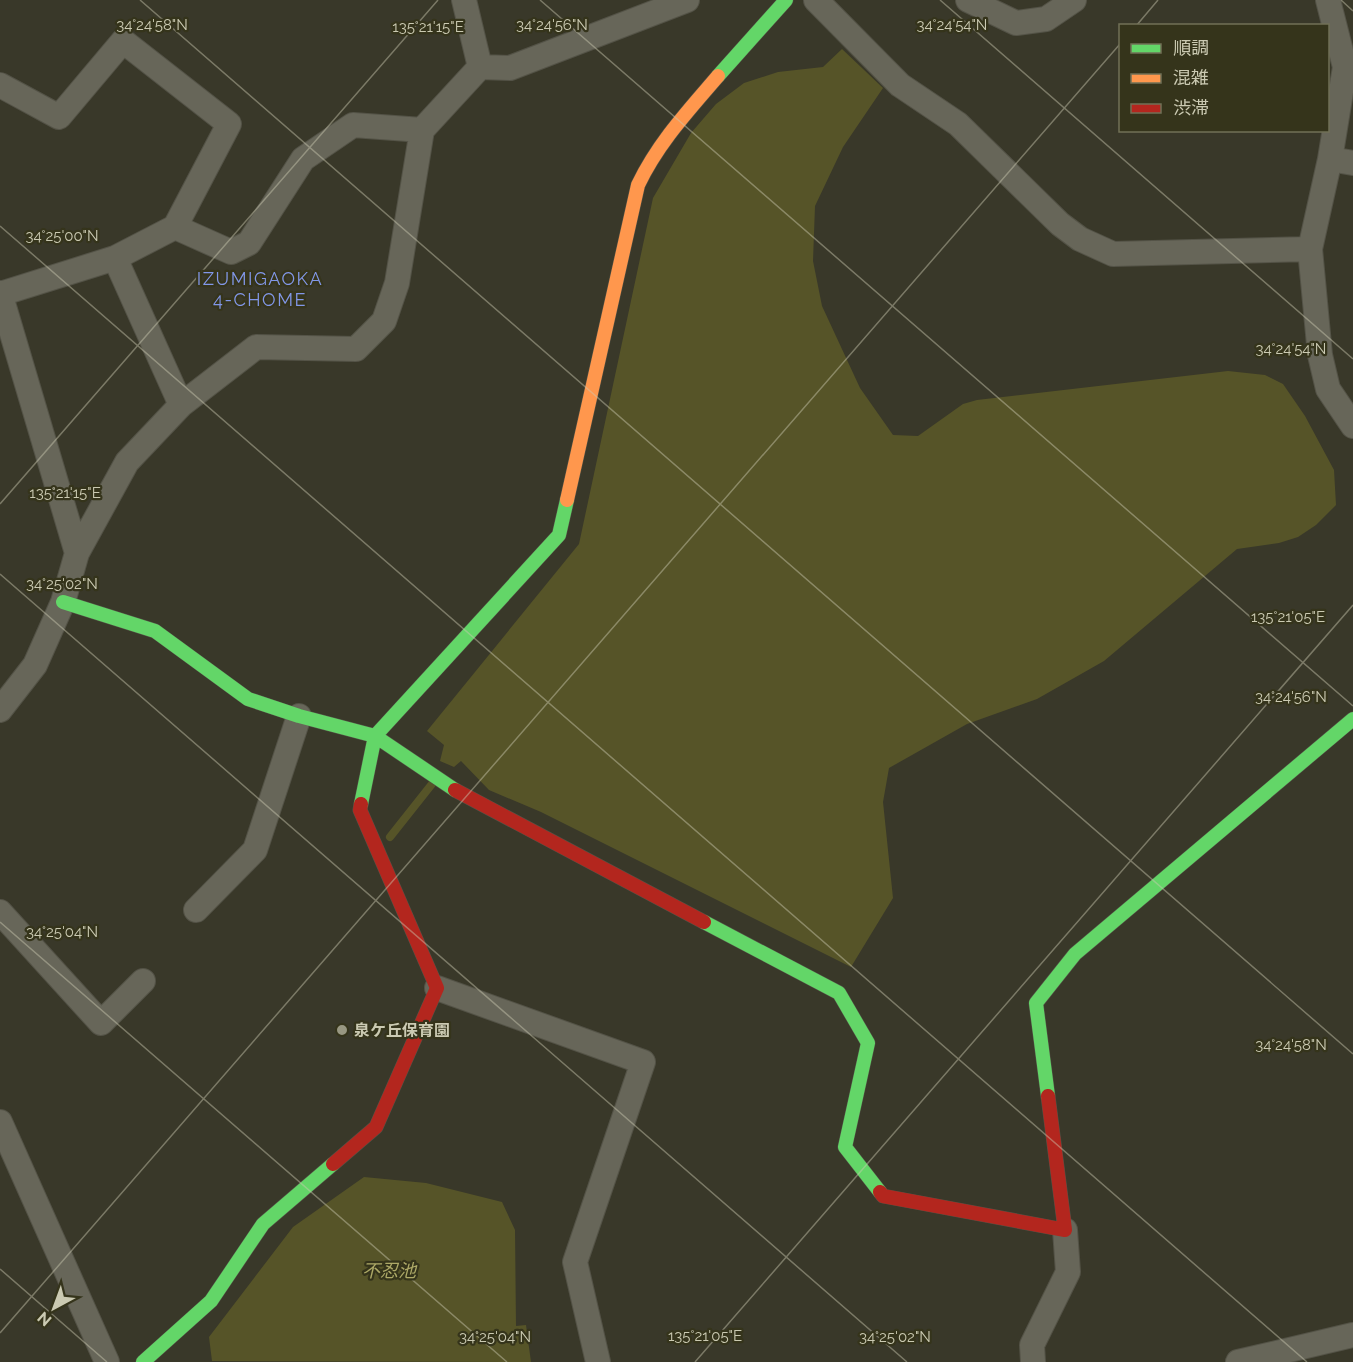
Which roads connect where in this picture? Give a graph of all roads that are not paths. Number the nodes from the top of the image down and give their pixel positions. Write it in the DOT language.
graph roads {
  1 [pos="464,0"];
  2 [pos="687,0"];
  3 [pos="816,0"];
  4 [pos="968,0"];
  5 [pos="1074,0"];
  6 [pos="1328,0"];
  7 [pos="779,1"];
  8 [pos="647,7"];
  9 [pos="480,67"];
  10 [pos="0,85"];
  11 [pos="422,130"];
  12 [pos="1342,161"];
  13 [pos="175,227"];
  14 [pos="1310,249"];
  15 [pos="115,258"];
  16 [pos="0,294"];
  17 [pos="180,405"];
  18 [pos="1353,426"];
  19 [pos="77,553"];
  20 [pos="63,602"];
  21 [pos="0,710"];
  22 [pos="299,716"];
  23 [pos="1353,719"];
  24 [pos="375,736"];
  25 [pos="196,910"];
  26 [pos="0,912"];
  27 [pos="143,981"];
  28 [pos="437,988"];
  29 [pos="0,1122"];
  30 [pos="1065,1230"];
  31 [pos="1353,1335"];
  32 [pos="108,1361"];
  33 [pos="143,1362"];
  34 [pos="598,1362"];
  35 [pos="1033,1362"];
  36 [pos="1238,1362"];
  1 -- 9 [label="street"];
  2 -- 8 [label="street"];
  3 -- 14 [label="street"];
  4 -- 5 [label="street"];
  6 -- 12 [label="street"];
  7 -- 24 [label="street"];
  8 -- 9 [label="street"];
  9 -- 11 [label="street"];
  10 -- 13 [label="street"];
  11 -- 13 [label="street"];
  11 -- 17 [label="street"];
  12 -- 14 [label="street"];
  13 -- 15 [label="street"];
  14 -- 18 [label="street"];
  15 -- 16 [label="street"];
  15 -- 17 [label="street"];
  16 -- 19 [label="street"];
  17 -- 19 [label="street"];
  19 -- 20 [label="street"];
  20 -- 21 [label="street"];
  20 -- 22 [label="street"];
  22 -- 24 [label="street"];
  22 -- 25 [label="street"];
  23 -- 30 [label="street"];
  24 -- 28 [label="street"];
  24 -- 30 [label="street"];
  26 -- 27 [label="street"];
  28 -- 33 [label="street"];
  28 -- 34 [label="street"];
  29 -- 32 [label="street"];
  30 -- 35 [label="street"];
  31 -- 36 [label="street"];
}
